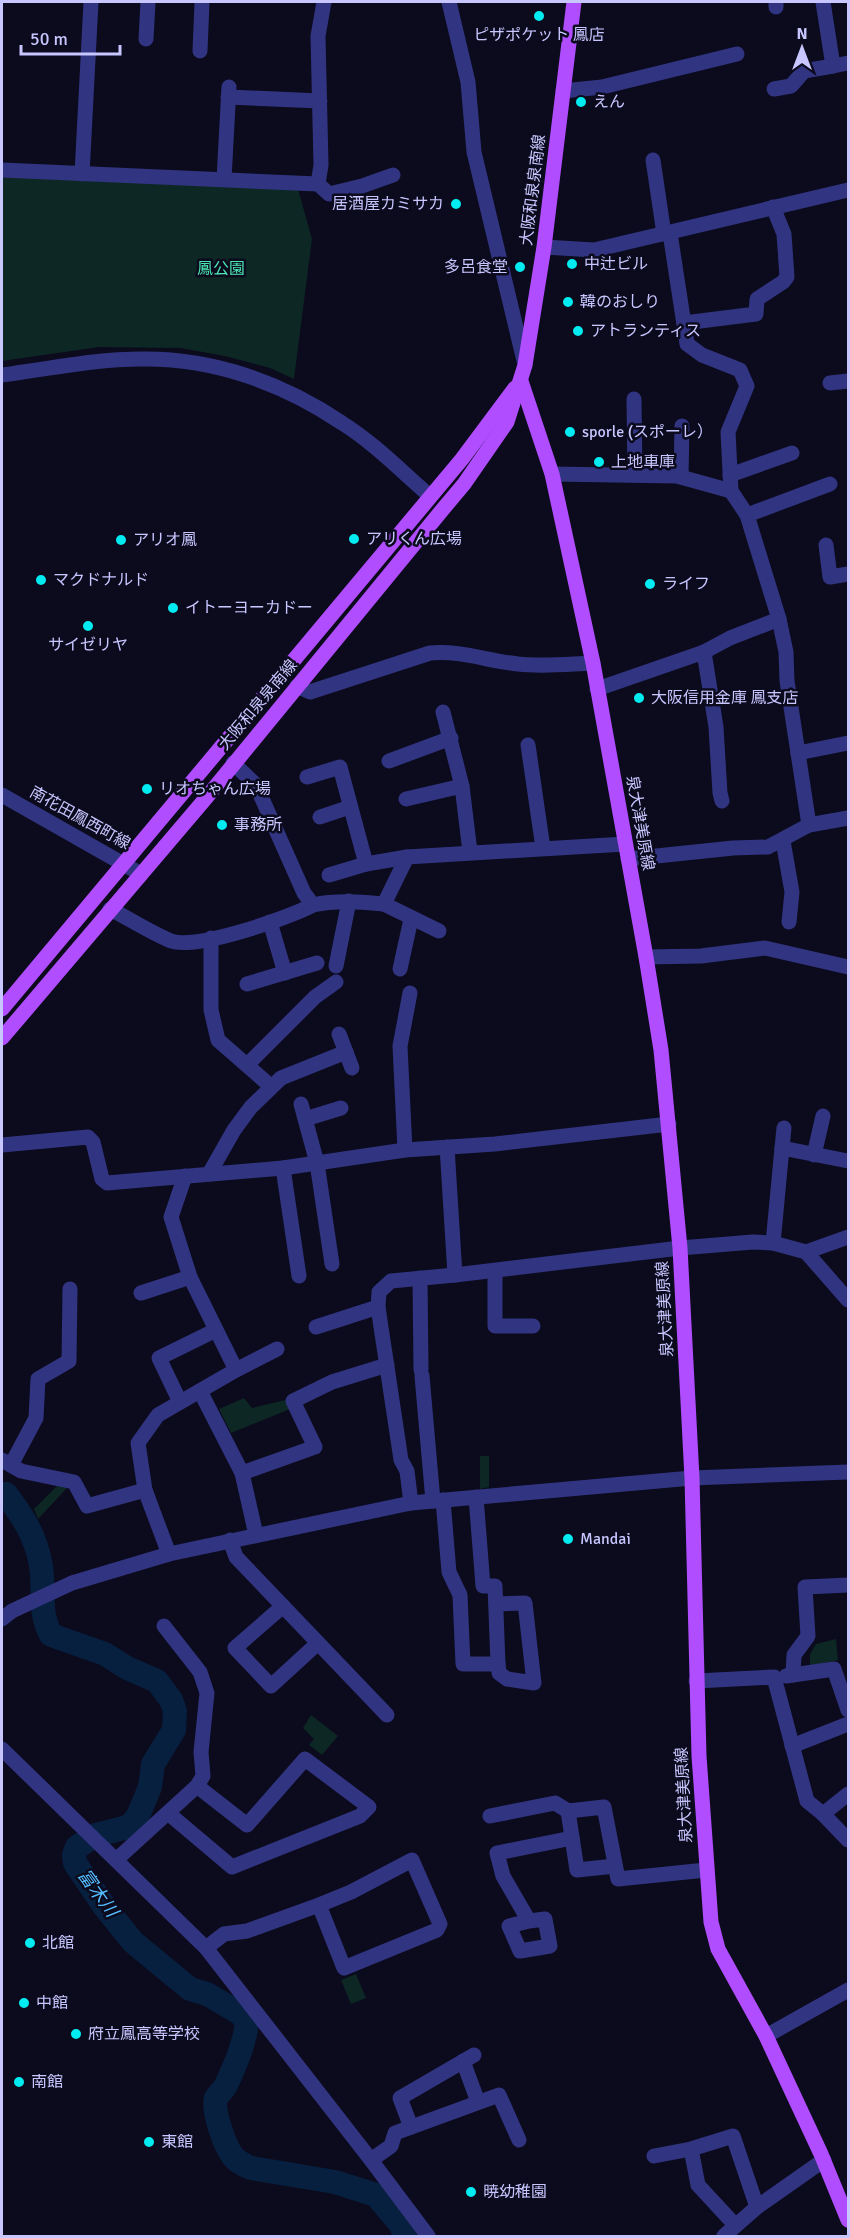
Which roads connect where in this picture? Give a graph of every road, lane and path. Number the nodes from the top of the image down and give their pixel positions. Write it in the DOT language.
graph roads {
  1 [pos="91,2"];
  2 [pos="148,2"];
  3 [pos="202,2"];
  4 [pos="324,2"];
  5 [pos="449,2"];
  6 [pos="574,2"];
  7 [pos="826,2"];
  8 [pos="146,39"];
  9 [pos="200,51"];
  10 [pos="737,54"];
  11 [pos="841,64"];
  12 [pos="774,89"];
  13 [pos="563,91"];
  14 [pos="320,101"];
  15 [pos="653,160"];
  16 [pos="2,170"];
  17 [pos="82,174"];
  18 [pos="393,174"];
  19 [pos="224,179"];
  20 [pos="318,184"];
  21 [pos="849,190"];
  22 [pos="773,207"];
  23 [pos="667,234"];
  24 [pos="544,247"];
  25 [pos="684,323"];
  26 [pos="525,365"];
  27 [pos="2,375"];
  28 [pos="521,381"];
  29 [pos="849,381"];
  30 [pos="830,383"];
  31 [pos="634,399"];
  32 [pos="682,426"];
  33 [pos="792,453"];
  34 [pos="552,474"];
  35 [pos="730,475"];
  36 [pos="635,476"];
  37 [pos="681,477"];
  38 [pos="830,484"];
  39 [pos="731,491"];
  40 [pos="430,496"];
  41 [pos="747,515"];
  42 [pos="826,544"];
  43 [pos="849,574"];
  44 [pos="779,619"];
  45 [pos="704,652"];
  46 [pos="593,663"];
  47 [pos="297,686"];
  48 [pos="597,689"];
  49 [pos="443,712"];
  50 [pos="451,738"];
  51 [pos="849,743"];
  52 [pos="528,746"];
  53 [pos="798,753"];
  54 [pos="389,761"];
  55 [pos="233,763"];
  56 [pos="307,777"];
  57 [pos="462,786"];
  58 [pos="2,795"];
  59 [pos="406,799"];
  60 [pos="722,801"];
  61 [pos="350,807"];
  62 [pos="320,817"];
  63 [pos="849,818"];
  64 [pos="809,825"];
  65 [pos="783,841"];
  66 [pos="543,848"];
  67 [pos="627,851"];
  68 [pos="470,852"];
  69 [pos="407,857"];
  70 [pos="124,864"];
  71 [pos="366,864"];
  72 [pos="141,874"];
  73 [pos="329,875"];
  74 [pos="349,901"];
  75 [pos="384,904"];
  76 [pos="313,905"];
  77 [pos="110,909"];
  78 [pos="411,918"];
  79 [pos="270,922"];
  80 [pos="789,922"];
  81 [pos="439,931"];
  82 [pos="210,938"];
  83 [pos="646,957"];
  84 [pos="317,963"];
  85 [pos="336,966"];
  86 [pos="849,967"];
  87 [pos="400,969"];
  88 [pos="285,973"];
  89 [pos="336,982"];
  90 [pos="247,984"];
  91 [pos="410,993"];
  92 [pos="2,1009"];
  93 [pos="339,1034"];
  94 [pos="2,1038"];
  95 [pos="346,1052"];
  96 [pos="247,1065"];
  97 [pos="352,1068"];
  98 [pos="267,1083"];
  99 [pos="301,1104"];
  100 [pos="341,1108"];
  101 [pos="823,1116"];
  102 [pos="305,1119"];
  103 [pos="669,1124"];
  104 [pos="784,1128"];
  105 [pos="2,1145"];
  106 [pos="447,1147"];
  107 [pos="782,1148"];
  108 [pos="405,1150"];
  109 [pos="814,1155"];
  110 [pos="849,1161"];
  111 [pos="317,1163"];
  112 [pos="283,1168"];
  113 [pos="209,1174"];
  114 [pos="185,1176"];
  115 [pos="849,1237"];
  116 [pos="773,1243"];
  117 [pos="680,1248"];
  118 [pos="806,1252"];
  119 [pos="332,1264"];
  120 [pos="495,1270"];
  121 [pos="455,1275"];
  122 [pos="300,1276"];
  123 [pos="190,1277"];
  124 [pos="420,1278"];
  125 [pos="70,1289"];
  126 [pos="141,1293"];
  127 [pos="849,1300"];
  128 [pos="378,1307"];
  129 [pos="533,1326"];
  130 [pos="316,1327"];
  131 [pos="216,1330"];
  132 [pos="277,1349"];
  133 [pos="387,1365"];
  134 [pos="236,1370"];
  135 [pos="200,1390"];
  136 [pos="180,1402"];
  137 [pos="6,1462"];
  138 [pos="849,1472"];
  139 [pos="242,1473"];
  140 [pos="692,1479"];
  141 [pos="145,1490"];
  142 [pos="476,1497"];
  143 [pos="438,1500"];
  144 [pos="411,1503"];
  145 [pos="256,1534"];
  146 [pos="230,1540"];
  147 [pos="169,1554"];
  148 [pos="849,1585"];
  149 [pos="496,1604"];
  150 [pos="283,1606"];
  151 [pos="2,1619"];
  152 [pos="164,1626"];
  153 [pos="318,1643"];
  154 [pos="498,1664"];
  155 [pos="842,1671"];
  156 [pos="793,1675"];
  157 [pos="774,1677"];
  158 [pos="696,1681"];
  159 [pos="849,1710"];
  160 [pos="387,1715"];
  161 [pos="849,1724"];
  162 [pos="792,1746"];
  163 [pos="2,1749"];
  164 [pos="197,1786"];
  165 [pos="849,1794"];
  166 [pos="568,1811"];
  167 [pos="168,1813"];
  168 [pos="823,1814"];
  169 [pos="490,1816"];
  170 [pos="572,1838"];
  171 [pos="849,1840"];
  172 [pos="116,1860"];
  173 [pos="615,1866"];
  174 [pos="706,1870"];
  175 [pos="319,1905"];
  176 [pos="529,1921"];
  177 [pos="206,1948"];
  178 [pos="849,1990"];
  179 [pos="766,2036"];
  180 [pos="478,2102"];
  181 [pos="411,2127"];
  182 [pos="519,2140"];
  183 [pos="691,2149"];
  184 [pos="654,2156"];
  185 [pos="371,2160"];
  186 [pos="824,2160"];
  187 [pos="757,2207"];
  188 [pos="849,2220"];
  189 [pos="735,2225"];
  190 [pos="428,2236"];
  191 [pos="724,2236"];
  1 -- 17 [label="street"];
  2 -- 8 [label="street"];
  3 -- 9 [label="street"];
  4 -- 14 [label="street"];
  5 -- 26 [label="street"];
  6 -- 13 [label="main road, 大阪和泉泉南線"];
  7 -- 11 [label="street"];
  10 -- 13 [label="street"];
  11 -- 12 [label="street"];
  13 -- 24 [label="main road, 大阪和泉泉南線"];
  14 -- 19 [label="street"];
  14 -- 20 [label="street"];
  15 -- 23 [label="street"];
  16 -- 17 [label="street"];
  17 -- 19 [label="street"];
  18 -- 20 [label="street"];
  19 -- 20 [label="street"];
  21 -- 22 [label="street"];
  22 -- 23 [label="street"];
  22 -- 25 [label="street"];
  23 -- 24 [label="street"];
  23 -- 25 [label="street"];
  24 -- 26 [label="main road, 大阪和泉泉南線"];
  25 -- 35 [label="street"];
  26 -- 28 [label="main road, 大阪和泉泉南線"];
  27 -- 40 [label="street"];
  28 -- 34 [label="main road, 泉大津美原線"];
  28 -- 40 [label="main road, 大阪和泉泉南線"];
  28 -- 47 [label="main road, 大阪和泉泉南線"];
  29 -- 30 [label="street"];
  31 -- 36 [label="street"];
  32 -- 37 [label="street"];
  33 -- 35 [label="street"];
  34 -- 36 [label="street"];
  34 -- 46 [label="main road, 泉大津美原線"];
  35 -- 39 [label="street"];
  36 -- 37 [label="street"];
  37 -- 39 [label="street"];
  38 -- 41 [label="street"];
  39 -- 41 [label="street"];
  40 -- 70 [label="main road, 大阪和泉泉南線"];
  41 -- 44 [label="street"];
  42 -- 43 [label="street"];
  44 -- 45 [label="street"];
  44 -- 53 [label="street"];
  45 -- 48 [label="street"];
  45 -- 60 [label="street"];
  46 -- 47 [label="street"];
  46 -- 48 [label="main road, 泉大津美原線"];
  47 -- 55 [label="main road, 大阪和泉泉南線"];
  48 -- 67 [label="main road, 泉大津美原線"];
  49 -- 50 [label="street"];
  50 -- 54 [label="street"];
  50 -- 57 [label="street"];
  51 -- 53 [label="street"];
  52 -- 66 [label="street"];
  53 -- 64 [label="street"];
  55 -- 72 [label="main road, 大阪和泉泉南線"];
  55 -- 76 [label="street"];
  56 -- 61 [label="street"];
  57 -- 59 [label="street"];
  57 -- 68 [label="street"];
  58 -- 70 [label="street, 南花田鳳西町線"];
  61 -- 62 [label="street"];
  61 -- 71 [label="street"];
  63 -- 64 [label="street"];
  64 -- 65 [label="street"];
  65 -- 67 [label="street"];
  65 -- 80 [label="street"];
  66 -- 67 [label="street"];
  66 -- 68 [label="street"];
  67 -- 83 [label="main road, 泉大津美原線"];
  68 -- 69 [label="street"];
  69 -- 71 [label="street"];
  69 -- 75 [label="street"];
  70 -- 72 [label="street, 南花田鳳西町線"];
  70 -- 92 [label="main road, 大阪和泉泉南線"];
  71 -- 73 [label="street"];
  72 -- 77 [label="main road, 大阪和泉泉南線"];
  74 -- 75 [label="street"];
  74 -- 76 [label="street"];
  74 -- 85 [label="street"];
  75 -- 78 [label="street"];
  76 -- 79 [label="street"];
  77 -- 82 [label="street"];
  77 -- 94 [label="main road, 大阪和泉泉南線"];
  78 -- 81 [label="street"];
  78 -- 87 [label="street"];
  79 -- 82 [label="street"];
  79 -- 88 [label="street"];
  82 -- 96 [label="street"];
  83 -- 86 [label="street"];
  83 -- 103 [label="main road, 泉大津美原線"];
  84 -- 88 [label="street"];
  88 -- 90 [label="street"];
  89 -- 96 [label="street"];
  91 -- 108 [label="street"];
  93 -- 95 [label="street"];
  95 -- 97 [label="street"];
  95 -- 113 [label="street"];
  96 -- 98 [label="street"];
  99 -- 102 [label="street"];
  100 -- 102 [label="street"];
  101 -- 109 [label="street"];
  102 -- 111 [label="street"];
  103 -- 106 [label="street"];
  103 -- 117 [label="main road, 泉大津美原線"];
  104 -- 107 [label="street"];
  105 -- 114 [label="street"];
  106 -- 108 [label="street"];
  106 -- 121 [label="street"];
  107 -- 109 [label="street"];
  107 -- 116 [label="street"];
  108 -- 111 [label="street"];
  109 -- 110 [label="street"];
  111 -- 112 [label="street"];
  111 -- 119 [label="street"];
  112 -- 113 [label="street"];
  112 -- 122 [label="street"];
  113 -- 114 [label="street"];
  114 -- 123 [label="street"];
  115 -- 118 [label="street"];
  116 -- 117 [label="street"];
  116 -- 118 [label="street"];
  117 -- 120 [label="street"];
  117 -- 140 [label="main road, 泉大津美原線"];
  118 -- 127 [label="street"];
  120 -- 121 [label="street"];
  120 -- 129 [label="street"];
  121 -- 124 [label="street"];
  123 -- 126 [label="street"];
  123 -- 131 [label="street"];
  124 -- 128 [label="street"];
  124 -- 143 [label="street"];
  125 -- 137 [label="street"];
  128 -- 130 [label="street"];
  128 -- 133 [label="street"];
  131 -- 134 [label="street"];
  131 -- 136 [label="street"];
  132 -- 134 [label="street"];
  133 -- 139 [label="street"];
  133 -- 144 [label="street"];
  134 -- 135 [label="street"];
  135 -- 136 [label="street"];
  135 -- 139 [label="street"];
  136 -- 141 [label="street"];
  137 -- 141 [label="street"];
  138 -- 140 [label="street"];
  139 -- 145 [label="street"];
  140 -- 142 [label="street"];
  140 -- 158 [label="main road, 泉大津美原線"];
  141 -- 147 [label="street"];
  142 -- 143 [label="street"];
  142 -- 149 [label="street"];
  143 -- 144 [label="street"];
  143 -- 154 [label="street"];
  144 -- 145 [label="street"];
  145 -- 146 [label="street"];
  146 -- 147 [label="street"];
  146 -- 150 [label="street"];
  147 -- 151 [label="street"];
  148 -- 156 [label="street"];
  149 -- 154 [label="street"];
  149 -- 154 [label="street"];
  150 -- 153 [label="street"];
  150 -- 153 [label="street"];
  152 -- 164 [label="street"];
  153 -- 160 [label="street"];
  155 -- 156 [label="street"];
  155 -- 159 [label="street"];
  156 -- 157 [label="street"];
  157 -- 158 [label="street"];
  157 -- 162 [label="street"];
  158 -- 174 [label="main road, 泉大津美原線"];
  161 -- 162 [label="street"];
  162 -- 168 [label="street"];
  163 -- 172 [label="street"];
  164 -- 167 [label="street"];
  164 -- 167 [label="street"];
  165 -- 168 [label="street"];
  166 -- 169 [label="street"];
  166 -- 170 [label="street"];
  166 -- 173 [label="street"];
  167 -- 172 [label="street"];
  168 -- 171 [label="street"];
  170 -- 173 [label="street"];
  170 -- 176 [label="street"];
  172 -- 177 [label="street"];
  173 -- 174 [label="street"];
  174 -- 179 [label="main road, 泉大津美原線"];
  175 -- 175 [label="street"];
  175 -- 177 [label="street"];
  177 -- 185 [label="street"];
  178 -- 179 [label="street"];
  179 -- 186 [label="main road, 泉大津美原線"];
  180 -- 181 [label="street"];
  180 -- 181 [label="street"];
  180 -- 182 [label="street"];
  181 -- 185 [label="street"];
  183 -- 184 [label="street"];
  183 -- 187 [label="street"];
  183 -- 189 [label="street"];
  185 -- 190 [label="street"];
  186 -- 187 [label="street"];
  186 -- 188 [label="main road, 泉大津美原線"];
  187 -- 189 [label="street"];
  189 -- 191 [label="street"];
}
